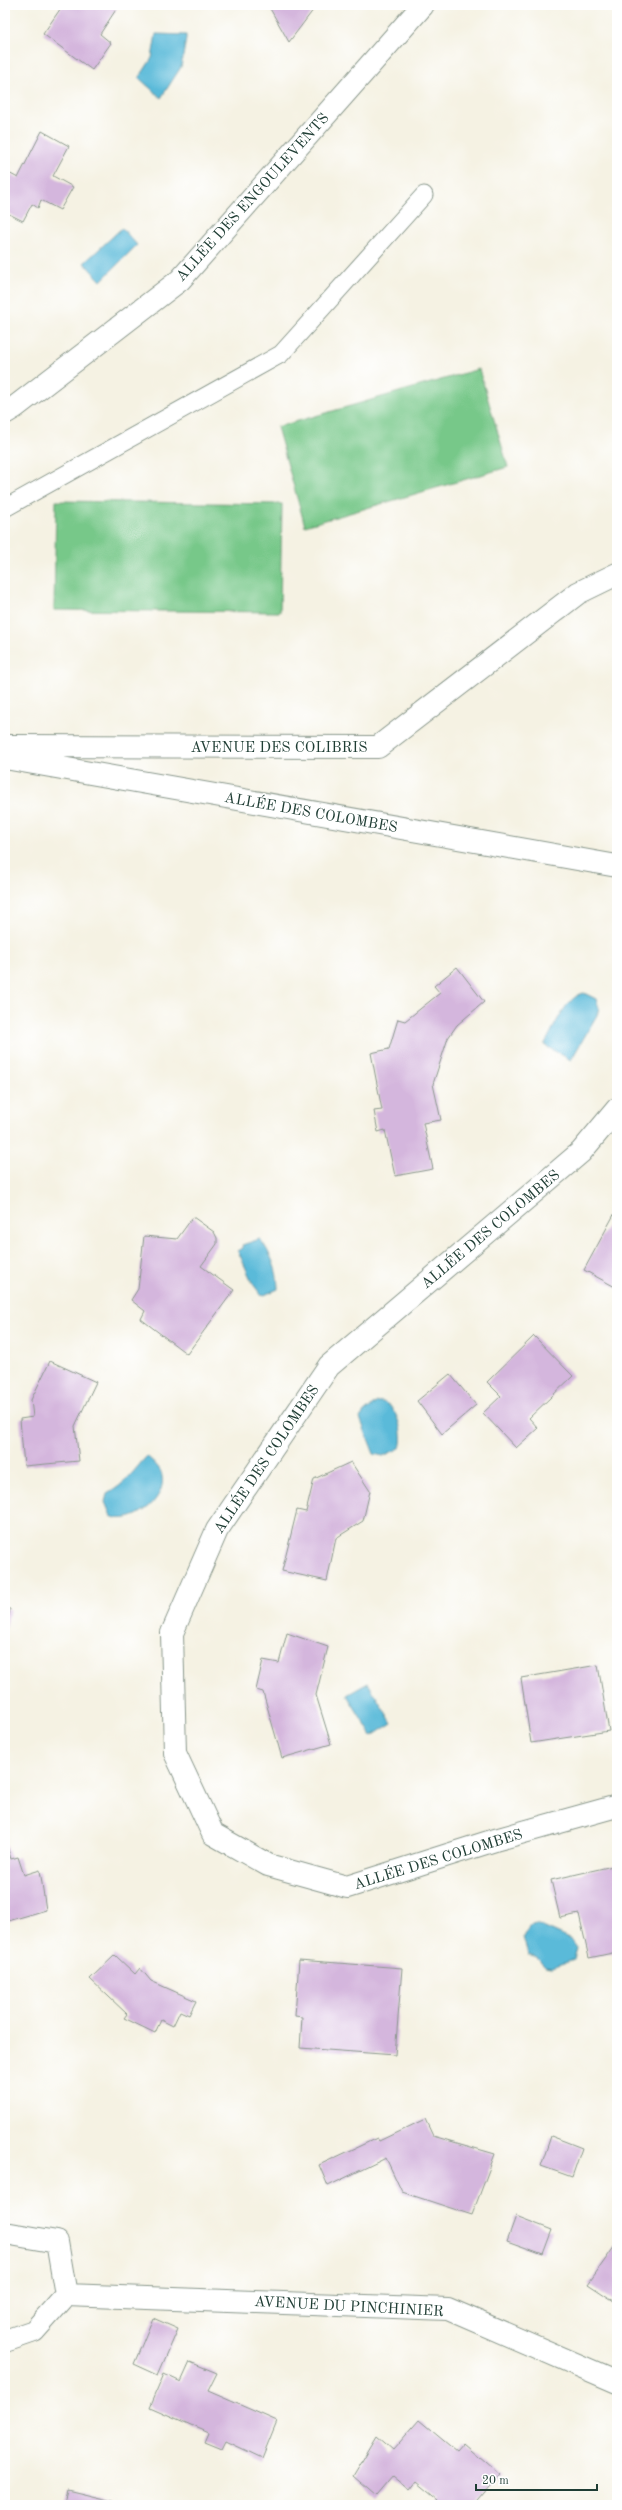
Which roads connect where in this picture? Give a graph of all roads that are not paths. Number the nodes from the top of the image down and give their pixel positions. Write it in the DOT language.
graph roads {
  1 [pos="423,5"];
  2 [pos="424,195"];
  3 [pos="5,412"];
  4 [pos="5,508"];
  5 [pos="617,574"];
  6 [pos="5,746"];
  7 [pos="5,758"];
  8 [pos="617,866"];
  9 [pos="617,1109"];
  10 [pos="617,1806"];
  11 [pos="5,2234"];
  12 [pos="66,2295"];
  13 [pos="5,2341"];
  14 [pos="617,2382"];
  1 -- 3 [label="street, ALLÉE DES ENGOULEVENTS"];
  2 -- 4 [label="lane"];
  5 -- 6 [label="street, AVENUE DES COLIBRIS"];
  7 -- 8 [label="street, ALLÉE DES COLOMBES"];
  9 -- 10 [label="street, ALLÉE DES COLOMBES"];
  11 -- 12 [label="street"];
  12 -- 13 [label="street"];
  12 -- 14 [label="street, AVENUE DU PINCHINIER"];
}
